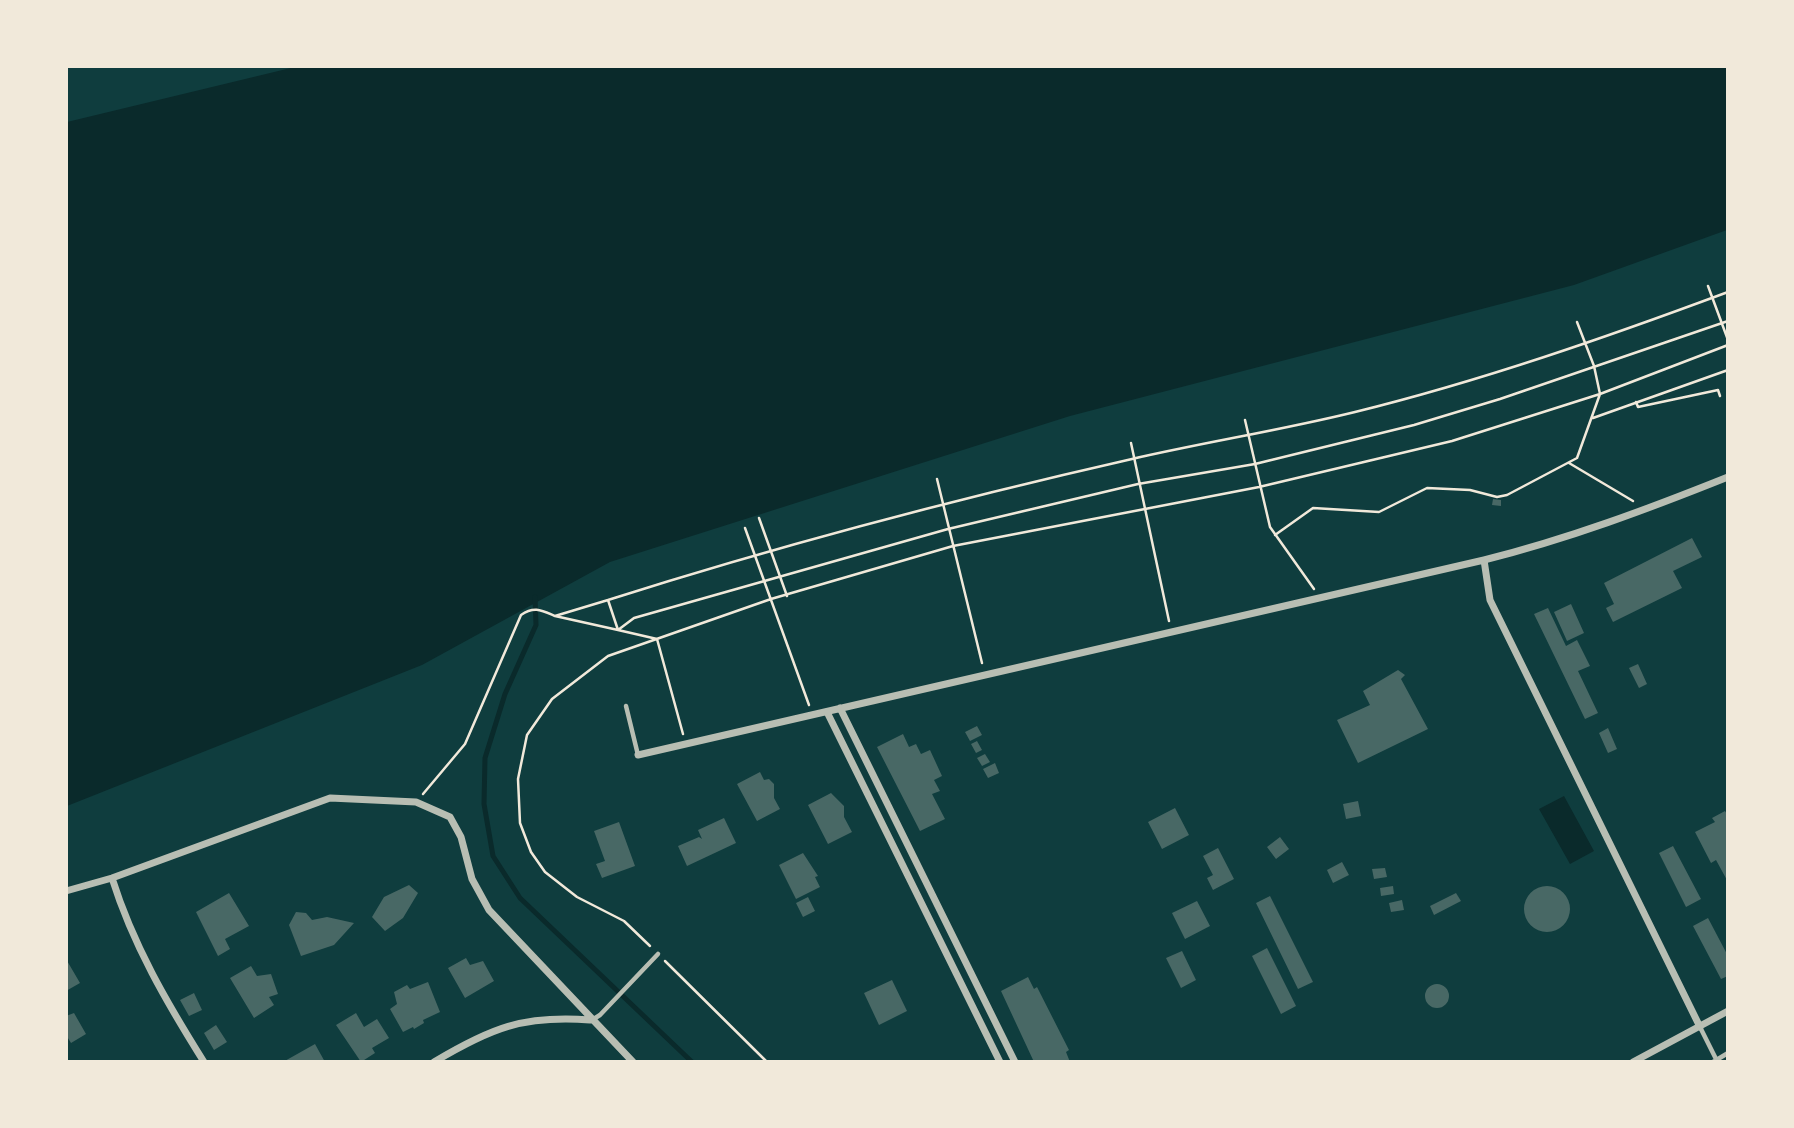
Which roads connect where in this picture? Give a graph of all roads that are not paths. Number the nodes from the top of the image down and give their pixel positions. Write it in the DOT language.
graph roads {
  1 [pos="1727,477"];
  2 [pos="1484,560"];
  3 [pos="626,706"];
  4 [pos="840,708"];
  5 [pos="827,712"];
  6 [pos="638,755"];
  7 [pos="875,779"];
  8 [pos="862,784"];
  9 [pos="891,810"];
  10 [pos="878,816"];
  11 [pos="112,878"];
  12 [pos="66,891"];
  13 [pos="657,954"];
  14 [pos="1727,1011"];
  15 [pos="591,1020"];
  16 [pos="1700,1027"];
  17 [pos="1727,1053"];
  18 [pos="1714,1060"];
  19 [pos="204,1062"];
  20 [pos="434,1062"];
  21 [pos="633,1062"];
  22 [pos="1000,1062"];
  23 [pos="1015,1062"];
  24 [pos="1633,1062"];
  1 -- 2 [label="street"];
  2 -- 4 [label="street"];
  2 -- 16 [label="street"];
  3 -- 6 [label="lane"];
  4 -- 5 [label="street"];
  4 -- 7 [label="street"];
  5 -- 6 [label="street"];
  5 -- 8 [label="street"];
  7 -- 8 [label="lane"];
  7 -- 9 [label="street"];
  8 -- 10 [label="street"];
  9 -- 10 [label="lane"];
  9 -- 23 [label="street"];
  10 -- 22 [label="street"];
  11 -- 12 [label="street"];
  11 -- 15 [label="street"];
  11 -- 19 [label="street"];
  13 -- 15 [label="lane"];
  14 -- 16 [label="street"];
  15 -- 20 [label="street"];
  15 -- 21 [label="street"];
  16 -- 18 [label="lane"];
  16 -- 24 [label="street"];
  17 -- 18 [label="lane"];
}
